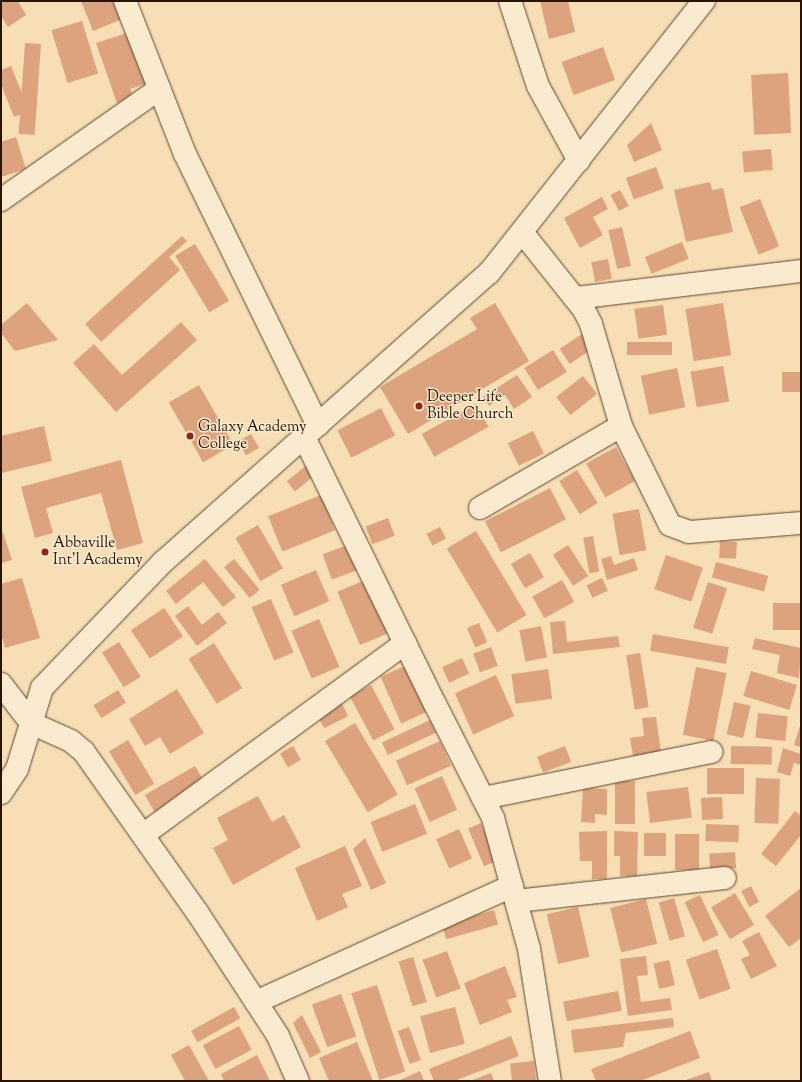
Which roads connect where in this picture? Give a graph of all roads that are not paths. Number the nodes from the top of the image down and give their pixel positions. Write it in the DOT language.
graph roads {
  1 [pos="125,1"];
  2 [pos="510,1"];
  3 [pos="704,1"];
  4 [pos="159,89"];
  5 [pos="579,161"];
  6 [pos="1,200"];
  7 [pos="522,232"];
  8 [pos="801,271"];
  9 [pos="574,298"];
  10 [pos="621,426"];
  11 [pos="311,431"];
  12 [pos="480,508"];
  13 [pos="801,523"];
  14 [pos="405,643"];
  15 [pos="1,684"];
  16 [pos="32,723"];
  17 [pos="711,752"];
  18 [pos="1,793"];
  19 [pos="483,798"];
  20 [pos="143,835"];
  21 [pos="725,878"];
  22 [pos="514,894"];
  23 [pos="256,1002"];
  24 [pos="298,1081"];
  25 [pos="550,1081"];
  1 -- 4 [label="street"];
  2 -- 5 [label="street"];
  3 -- 5 [label="street"];
  4 -- 6 [label="street"];
  4 -- 11 [label="street"];
  5 -- 7 [label="street"];
  7 -- 9 [label="street"];
  7 -- 11 [label="street"];
  8 -- 9 [label="street"];
  9 -- 10 [label="street"];
  10 -- 12 [label="street"];
  10 -- 13 [label="street"];
  11 -- 14 [label="street"];
  11 -- 16 [label="street"];
  14 -- 19 [label="street"];
  14 -- 20 [label="street"];
  15 -- 16 [label="street"];
  16 -- 18 [label="street"];
  16 -- 20 [label="street"];
  17 -- 19 [label="street"];
  19 -- 22 [label="street"];
  20 -- 23 [label="street"];
  21 -- 22 [label="street"];
  22 -- 23 [label="street"];
  22 -- 25 [label="street"];
  23 -- 24 [label="street"];
}
